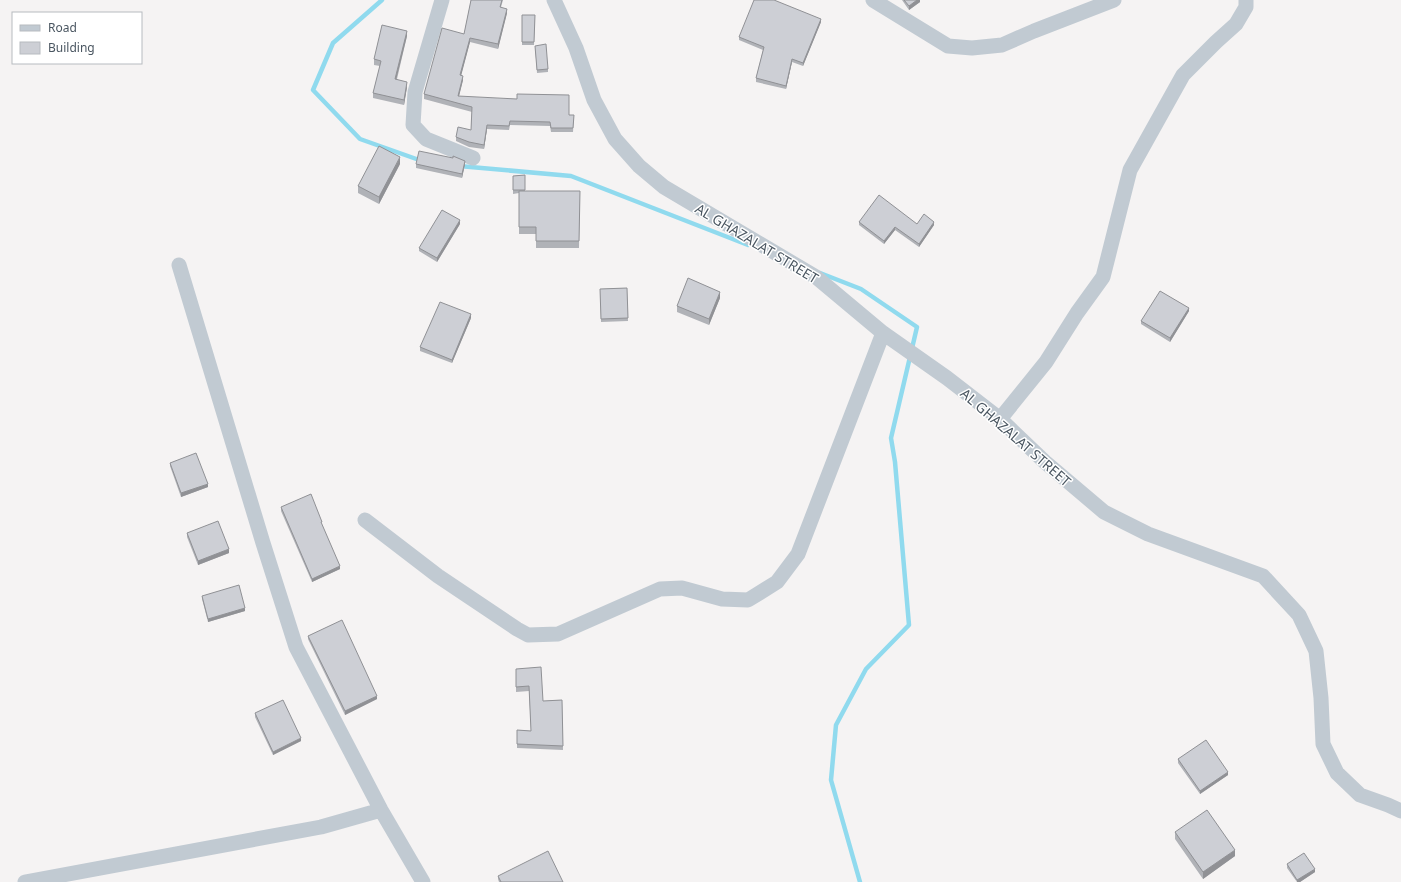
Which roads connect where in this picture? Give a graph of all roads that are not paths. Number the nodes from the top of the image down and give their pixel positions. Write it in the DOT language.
graph roads {
  1 [pos="442,0"];
  2 [pos="554,0"];
  3 [pos="874,0"];
  4 [pos="1114,0"];
  5 [pos="1246,0"];
  6 [pos="473,158"];
  7 [pos="179,265"];
  8 [pos="883,333"];
  9 [pos="1000,419"];
  10 [pos="365,520"];
  11 [pos="381,810"];
  12 [pos="1401,811"];
  13 [pos="25,882"];
  14 [pos="423,882"];
  1 -- 6 [label="street"];
  2 -- 8 [label="street, AL GHAZALAT STREET"];
  3 -- 4 [label="street"];
  5 -- 9 [label="street"];
  7 -- 11 [label="street"];
  8 -- 9 [label="street, AL GHAZALAT STREET"];
  8 -- 10 [label="street"];
  9 -- 12 [label="street, AL GHAZALAT STREET"];
  11 -- 13 [label="street"];
  11 -- 14 [label="street"];
}
